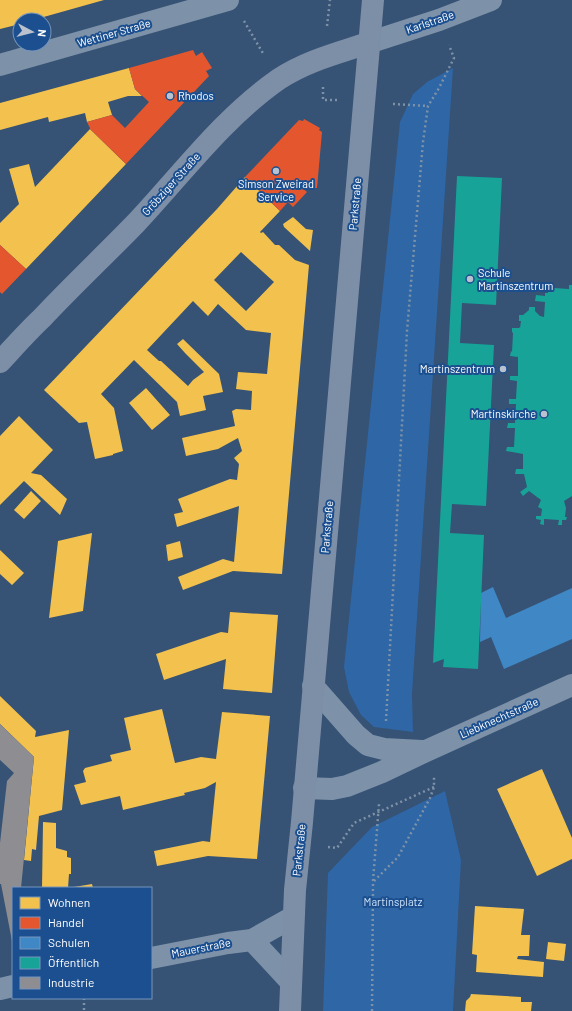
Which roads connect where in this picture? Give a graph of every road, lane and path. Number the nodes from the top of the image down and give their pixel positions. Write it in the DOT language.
graph roads {
  1 [pos="228,0"];
  2 [pos="373,0"];
  3 [pos="492,0"];
  4 [pos="244,20"];
  5 [pos="368,43"];
  6 [pos="454,58"];
  7 [pos="0,65"];
  8 [pos="279,80"];
  9 [pos="364,102"];
  10 [pos="428,106"];
  11 [pos="0,362"];
  12 [pos="572,685"];
  13 [pos="313,686"];
  14 [pos="384,749"];
  15 [pos="430,749"];
  16 [pos="382,772"];
  17 [pos="434,787"];
  18 [pos="304,788"];
  19 [pos="379,812"];
  20 [pos="300,844"];
  21 [pos="373,881"];
  22 [pos="293,917"];
  23 [pos="252,940"];
  24 [pos="152,958"];
  25 [pos="291,982"];
  26 [pos="12,986"];
  27 [pos="0,989"];
  28 [pos="84,999"];
  29 [pos="84,1011"];
  30 [pos="290,1011"];
  31 [pos="372,1011"];
  1 -- 7 [label="street, Wettiner Straße"];
  2 -- 5 [label="main road, Parkstraße"];
  3 -- 5 [label="street, Karlstraße"];
  4 -- 8 [label="path"];
  5 -- 8 [label="main road, Gröbziger Straße"];
  5 -- 9 [label="main road, Parkstraße"];
  6 -- 10 [label="path"];
  8 -- 11 [label="main road, Gröbziger Straße"];
  9 -- 10 [label="path"];
  9 -- 13 [label="main road, Parkstraße"];
  10 -- 14 [label="path"];
  12 -- 15 [label="street, Liebknechtstraße"];
  13 -- 14 [label="street, Liebknechtstraße"];
  13 -- 18 [label="main road, Parkstraße"];
  14 -- 15 [label="street, Liebknechtstraße"];
  15 -- 16 [label="street, Liebknechtstraße"];
  15 -- 17 [label="path"];
  16 -- 18 [label="street, Liebknechtstraße"];
  16 -- 19 [label="path"];
  17 -- 19 [label="path"];
  17 -- 21 [label="path"];
  18 -- 20 [label="main road, Parkstraße"];
  19 -- 20 [label="path"];
  19 -- 21 [label="path"];
  20 -- 22 [label="main road, Parkstraße"];
  21 -- 31 [label="path"];
  22 -- 23 [label="street, Mauerstraße"];
  22 -- 25 [label="main road, Parkstraße"];
  23 -- 24 [label="street, Mauerstraße"];
  23 -- 25 [label="street"];
  25 -- 30 [label="main road, Parkstraße"];
  26 -- 27 [label="street"];
  28 -- 29 [label="path"];
}
